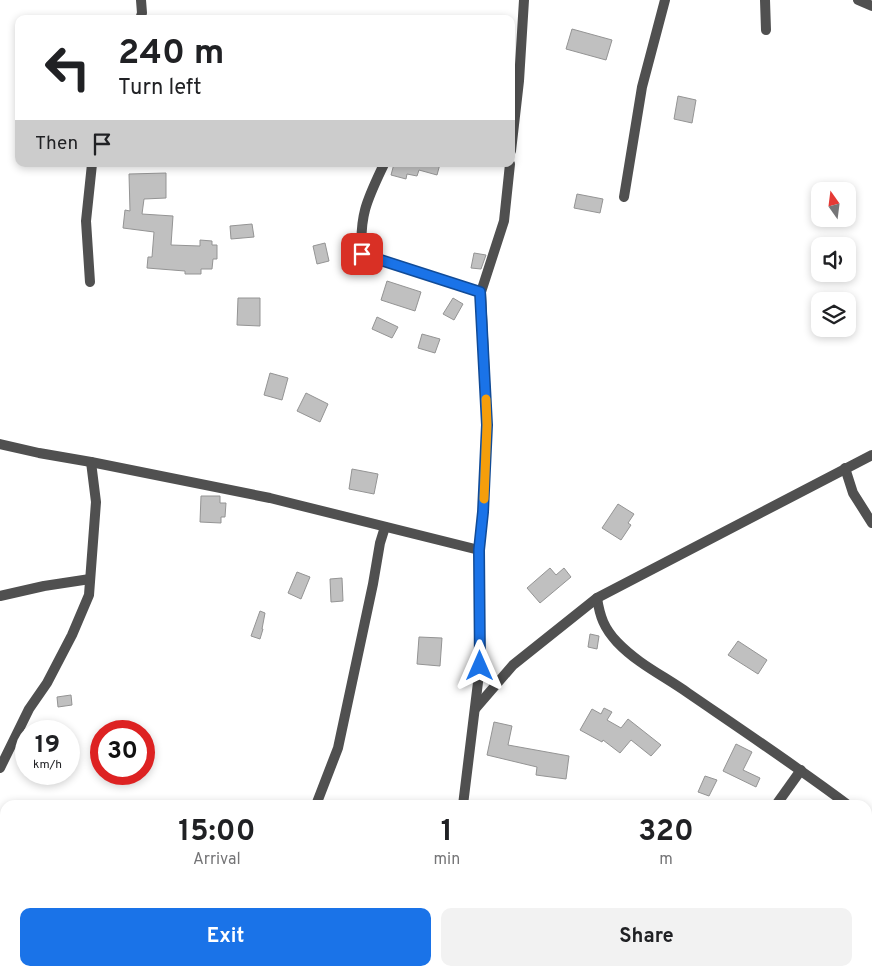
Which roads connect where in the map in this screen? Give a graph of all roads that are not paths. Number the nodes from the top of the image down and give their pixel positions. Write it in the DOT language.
graph roads {
  1 [pos="141,0"];
  2 [pos="524,0"];
  3 [pos="665,0"];
  4 [pos="765,0"];
  5 [pos="858,0"];
  6 [pos="872,6"];
  7 [pos="141,15"];
  8 [pos="766,30"];
  9 [pos="515,116"];
  10 [pos="92,167"];
  11 [pos="383,167"];
  12 [pos="510,167"];
  13 [pos="624,197"];
  14 [pos="90,282"];
  15 [pos="480,292"];
  16 [pos="0,444"];
  17 [pos="872,455"];
  18 [pos="92,462"];
  19 [pos="845,468"];
  20 [pos="872,523"];
  21 [pos="385,527"];
  22 [pos="479,550"];
  23 [pos="90,580"];
  24 [pos="0,596"];
  25 [pos="597,598"];
  26 [pos="474,710"];
  27 [pos="0,768"];
  28 [pos="801,770"];
  29 [pos="318,800"];
  30 [pos="464,800"];
  31 [pos="780,800"];
  32 [pos="841,800"];
  1 -- 7 [label="street"];
  2 -- 9 [label="street"];
  3 -- 13 [label="street"];
  4 -- 8 [label="street"];
  5 -- 6 [label="street"];
  10 -- 14 [label="street"];
  11 -- 15 [label="street"];
  12 -- 15 [label="street"];
  15 -- 22 [label="street"];
  16 -- 18 [label="street"];
  17 -- 19 [label="street"];
  18 -- 21 [label="street"];
  18 -- 23 [label="street"];
  19 -- 20 [label="street"];
  19 -- 25 [label="street"];
  21 -- 22 [label="street"];
  21 -- 29 [label="street"];
  22 -- 26 [label="street"];
  23 -- 24 [label="street"];
  23 -- 27 [label="street"];
  25 -- 26 [label="street"];
  25 -- 28 [label="street"];
  26 -- 30 [label="street"];
  28 -- 31 [label="street"];
  28 -- 32 [label="street"];
}
